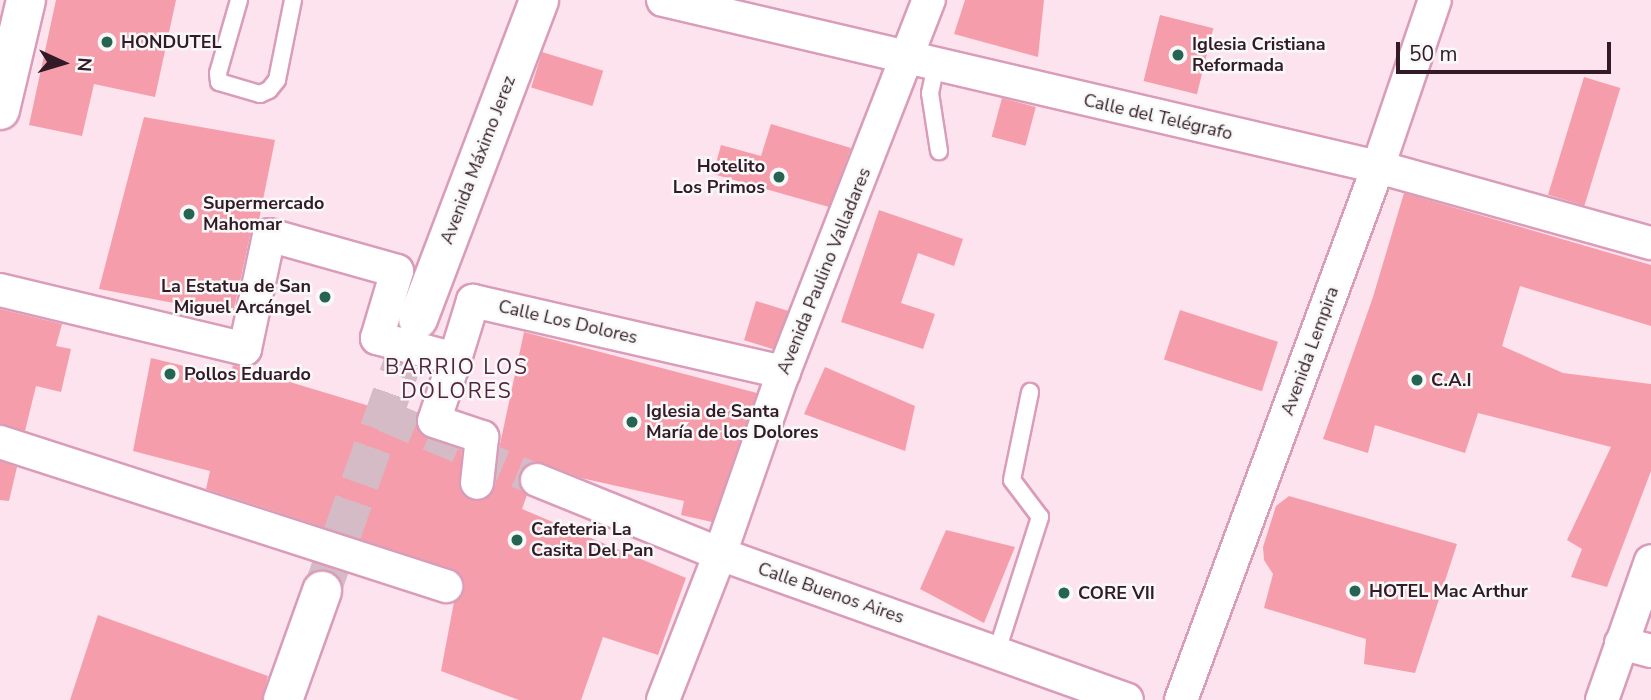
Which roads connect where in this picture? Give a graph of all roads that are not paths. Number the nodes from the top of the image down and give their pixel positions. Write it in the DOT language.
graph roads {
  1 [pos="26,0"];
  2 [pos="239,0"];
  3 [pos="293,0"];
  4 [pos="539,0"];
  5 [pos="663,0"];
  6 [pos="929,0"];
  7 [pos="1435,0"];
  8 [pos="922,62"];
  9 [pos="0,110"];
  10 [pos="939,151"];
  11 [pos="1378,167"];
  12 [pos="1651,243"];
  13 [pos="0,290"];
  14 [pos="418,319"];
  15 [pos="455,359"];
  16 [pos="784,372"];
  17 [pos="1030,392"];
  18 [pos="0,442"];
  19 [pos="537,480"];
  20 [pos="477,483"];
  21 [pos="720,554"];
  22 [pos="1651,561"];
  23 [pos="446,586"];
  24 [pos="322,591"];
  25 [pos="1636,647"];
  26 [pos="996,651"];
  27 [pos="283,700"];
  28 [pos="663,700"];
  29 [pos="1127,700"];
  30 [pos="1181,700"];
  31 [pos="1602,700"];
  1 -- 9 [label="main road"];
  2 -- 3 [label="lane"];
  4 -- 14 [label="main road, Avenida Máximo Jerez"];
  5 -- 8 [label="street, Calle del Telégrafo"];
  6 -- 8 [label="street, Avenida Paulino Valladares"];
  7 -- 11 [label="street, Avenida Lempira"];
  8 -- 10 [label="lane"];
  8 -- 11 [label="street, Calle del Telégrafo"];
  8 -- 16 [label="street, Avenida Paulino Valladares"];
  11 -- 12 [label="street, Calle del Telégrafo"];
  11 -- 30 [label="street, Avenida Lempira"];
  13 -- 15 [label="street"];
  15 -- 16 [label="street, Calle Los Dolores"];
  15 -- 20 [label="street, Calle Los Dolores"];
  16 -- 21 [label="street, Avenida Paulino Valladares"];
  17 -- 26 [label="lane"];
  18 -- 23 [label="street"];
  19 -- 21 [label="street, Calle Buenos Aires"];
  21 -- 26 [label="street, Calle Buenos Aires"];
  21 -- 28 [label="street, Avenida Paulino Valladares"];
  22 -- 25 [label="street"];
  24 -- 27 [label="main road"];
  25 -- 31 [label="street"];
  26 -- 29 [label="street, Calle Buenos Aires"];
}
